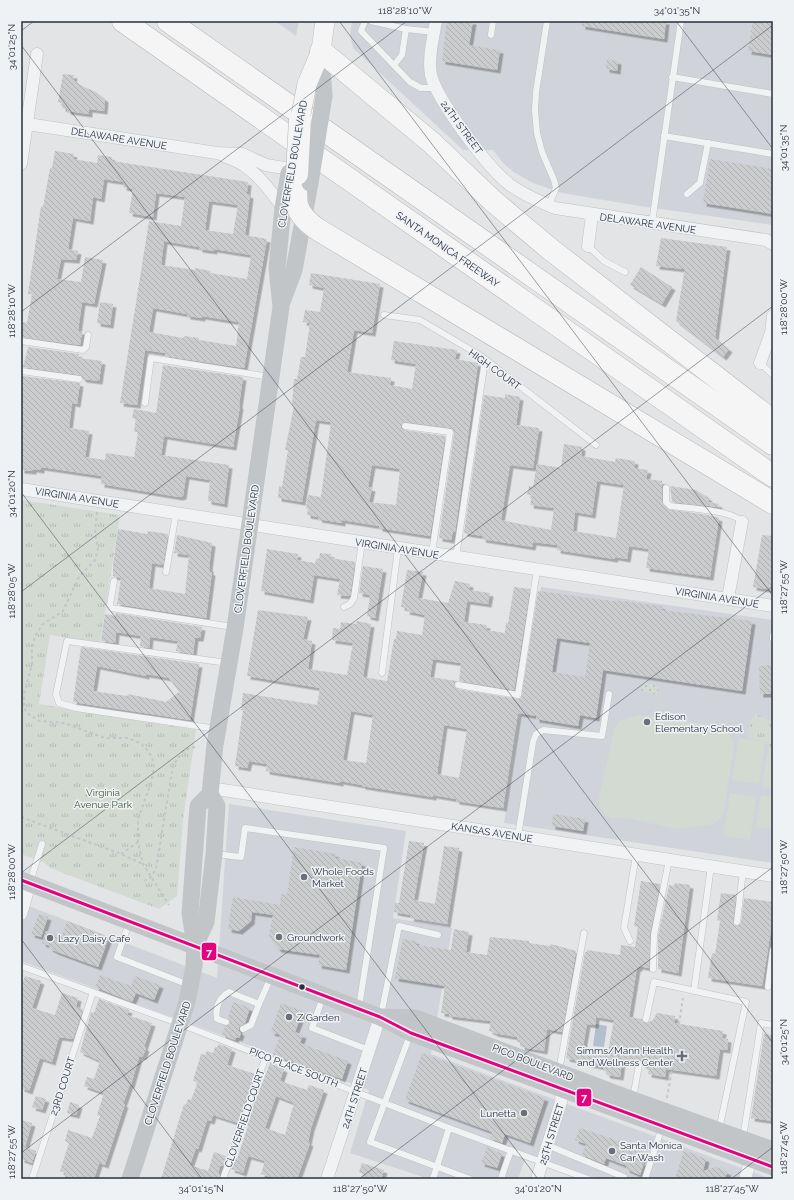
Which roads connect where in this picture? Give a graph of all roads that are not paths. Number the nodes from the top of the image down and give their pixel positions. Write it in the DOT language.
graph roads {
  1 [pos="122,21"];
  2 [pos="168,21"];
  3 [pos="325,21"];
  4 [pos="365,21"];
  5 [pos="370,21"];
  6 [pos="493,21"];
  7 [pos="548,21"];
  8 [pos="681,21"];
  9 [pos="435,27"];
  10 [pos="406,29"];
  11 [pos="491,35"];
  12 [pos="321,51"];
  13 [pos="37,54"];
  14 [pos="394,65"];
  15 [pos="672,77"];
  16 [pos="436,88"];
  17 [pos="773,94"];
  18 [pos="300,119"];
  19 [pos="24,123"];
  20 [pos="664,136"];
  21 [pos="708,143"];
  22 [pos="217,153"];
  23 [pos="773,154"];
  24 [pos="21,164"];
  25 [pos="299,175"];
  26 [pos="687,194"];
  27 [pos="524,195"];
  28 [pos="549,205"];
  29 [pos="283,208"];
  30 [pos="592,215"];
  31 [pos="304,220"];
  32 [pos="652,223"];
  33 [pos="773,244"];
  34 [pos="588,246"];
  35 [pos="625,272"];
  36 [pos="282,304"];
  37 [pos="384,315"];
  38 [pos="773,317"];
  39 [pos="88,335"];
  40 [pos="21,341"];
  41 [pos="485,360"];
  42 [pos="760,363"];
  43 [pos="21,371"];
  44 [pos="773,375"];
  45 [pos="272,377"];
  46 [pos="79,379"];
  47 [pos="145,403"];
  48 [pos="773,422"];
  49 [pos="405,426"];
  50 [pos="773,444"];
  51 [pos="596,445"];
  52 [pos="773,476"];
  53 [pos="21,488"];
  54 [pos="666,488"];
  55 [pos="773,503"];
  56 [pos="176,513"];
  57 [pos="742,522"];
  58 [pos="249,525"];
  59 [pos="362,542"];
  60 [pos="398,548"];
  61 [pos="432,553"];
  62 [pos="456,557"];
  63 [pos="537,570"];
  64 [pos="166,572"];
  65 [pos="114,581"];
  66 [pos="728,598"];
  67 [pos="773,606"];
  68 [pos="344,607"];
  69 [pos="235,628"];
  70 [pos="773,635"];
  71 [pos="773,639"];
  72 [pos="229,663"];
  73 [pos="382,672"];
  74 [pos="458,685"];
  75 [pos="609,694"];
  76 [pos="218,729"];
  77 [pos="210,791"];
  78 [pos="518,836"];
  79 [pos="42,844"];
  80 [pos="214,854"];
  81 [pos="636,855"];
  82 [pos="669,860"];
  83 [pos="711,866"];
  84 [pos="744,871"];
  85 [pos="773,876"];
  86 [pos="26,881"];
  87 [pos="21,914"];
  88 [pos="130,921"];
  89 [pos="737,922"];
  90 [pos="584,933"];
  91 [pos="438,935"];
  92 [pos="630,940"];
  93 [pos="195,946"];
  94 [pos="773,950"];
  95 [pos="21,966"];
  96 [pos="653,968"];
  97 [pos="272,975"];
  98 [pos="190,985"];
  99 [pos="768,986"];
  100 [pos="694,991"];
  101 [pos="93,992"];
  102 [pos="323,995"];
  103 [pos="259,1004"];
  104 [pos="358,1008"];
  105 [pos="380,1017"];
  106 [pos="646,1019"];
  107 [pos="226,1022"];
  108 [pos="180,1024"];
  109 [pos="773,1025"];
  110 [pos="243,1028"];
  111 [pos="411,1033"];
  112 [pos="369,1050"];
  113 [pos="266,1056"];
  114 [pos="639,1064"];
  115 [pos="559,1072"];
  116 [pos="562,1089"];
  117 [pos="356,1092"];
  118 [pos="633,1100"];
  119 [pos="385,1103"];
  120 [pos="648,1112"];
  121 [pos="662,1125"];
  122 [pos="449,1128"];
  123 [pos="719,1130"];
  124 [pos="548,1145"];
  125 [pos="746,1148"];
  126 [pos="512,1150"];
  127 [pos="773,1150"];
  128 [pos="542,1162"];
  129 [pos="437,1166"];
  130 [pos="773,1166"];
  131 [pos="624,1177"];
  132 [pos="32,1179"];
  133 [pos="130,1179"];
  134 [pos="223,1179"];
  135 [pos="327,1179"];
  136 [pos="433,1179"];
  137 [pos="470,1179"];
  138 [pos="501,1179"];
  139 [pos="537,1179"];
  140 [pos="588,1179"];
  141 [pos="645,1179"];
  142 [pos="745,1179"];
  1 -- 52 [label="highway, SANTA MONICA FREEWAY"];
  2 -- 50 [label="highway"];
  3 -- 12 [label="main road, CLOVERFIELD BOULEVARD"];
  4 -- 14 [label="lane"];
  5 -- 10 [label="lane"];
  6 -- 11 [label="lane"];
  7 -- 28 [label="lane"];
  8 -- 15 [label="lane"];
  9 -- 10 [label="lane"];
  9 -- 16 [label="street, 24TH STREET"];
  10 -- 14 [label="lane"];
  12 -- 18 [label="main road, CLOVERFIELD BOULEVARD, bridge"];
  12 -- 25 [label="main road, CLOVERFIELD BOULEVARD, bridge"];
  12 -- 48 [label="highway"];
  13 -- 19 [label="street"];
  14 -- 16 [label="lane"];
  15 -- 17 [label="lane"];
  15 -- 20 [label="lane"];
  16 -- 27 [label="street, 24TH STREET"];
  18 -- 25 [label="highway, bridge"];
  19 -- 22 [label="street, DELAWARE AVENUE"];
  19 -- 24 [label="street"];
  20 -- 21 [label="lane"];
  20 -- 32 [label="lane"];
  21 -- 23 [label="lane"];
  21 -- 26 [label="lane"];
  22 -- 25 [label="street, DELAWARE AVENUE"];
  22 -- 29 [label="street, DELAWARE AVENUE"];
  25 -- 29 [label="main road, CLOVERFIELD BOULEVARD"];
  25 -- 31 [label="highway"];
  27 -- 28 [label="street, DELAWARE AVENUE"];
  28 -- 30 [label="street, DELAWARE AVENUE"];
  29 -- 36 [label="main road, CLOVERFIELD BOULEVARD"];
  30 -- 32 [label="street, DELAWARE AVENUE"];
  30 -- 34 [label="street"];
  31 -- 36 [label="main road, CLOVERFIELD BOULEVARD"];
  31 -- 55 [label="highway"];
  32 -- 33 [label="street, DELAWARE AVENUE"];
  34 -- 35 [label="lane"];
  36 -- 45 [label="main road, CLOVERFIELD BOULEVARD"];
  37 -- 41 [label="lane, HIGH COURT"];
  38 -- 42 [label="street"];
  39 -- 40 [label="lane"];
  41 -- 51 [label="lane, HIGH COURT"];
  41 -- 62 [label="lane"];
  42 -- 44 [label="lane"];
  43 -- 46 [label="lane"];
  45 -- 47 [label="lane"];
  45 -- 58 [label="main road, CLOVERFIELD BOULEVARD"];
  49 -- 61 [label="lane"];
  53 -- 56 [label="street, VIRGINIA AVENUE"];
  54 -- 57 [label="lane"];
  56 -- 58 [label="street, VIRGINIA AVENUE"];
  56 -- 64 [label="lane"];
  57 -- 66 [label="street"];
  58 -- 59 [label="street, VIRGINIA AVENUE"];
  58 -- 69 [label="main road, CLOVERFIELD BOULEVARD"];
  59 -- 60 [label="street, VIRGINIA AVENUE"];
  59 -- 68 [label="lane"];
  60 -- 61 [label="street, VIRGINIA AVENUE"];
  60 -- 73 [label="lane"];
  61 -- 62 [label="street, VIRGINIA AVENUE"];
  62 -- 63 [label="street, VIRGINIA AVENUE"];
  63 -- 66 [label="street, VIRGINIA AVENUE"];
  63 -- 74 [label="lane"];
  65 -- 69 [label="lane"];
  66 -- 67 [label="street, VIRGINIA AVENUE"];
  69 -- 72 [label="main road, CLOVERFIELD BOULEVARD"];
  70 -- 71 [label="lane"];
  72 -- 76 [label="main road, CLOVERFIELD BOULEVARD"];
  72 -- 76 [label="lane"];
  75 -- 78 [label="lane"];
  76 -- 77 [label="main road, CLOVERFIELD BOULEVARD"];
  77 -- 78 [label="street, KANSAS AVENUE"];
  77 -- 80 [label="main road, CLOVERFIELD BOULEVARD"];
  77 -- 93 [label="main road, CLOVERFIELD BOULEVARD"];
  78 -- 81 [label="street, KANSAS AVENUE"];
  79 -- 86 [label="lane"];
  80 -- 93 [label="main road, CLOVERFIELD BOULEVARD"];
  80 -- 104 [label="lane"];
  81 -- 82 [label="street, KANSAS AVENUE"];
  81 -- 92 [label="lane"];
  82 -- 83 [label="street, KANSAS AVENUE"];
  82 -- 96 [label="lane"];
  83 -- 84 [label="street, KANSAS AVENUE"];
  83 -- 100 [label="lane"];
  84 -- 85 [label="street, KANSAS AVENUE"];
  84 -- 89 [label="lane"];
  86 -- 87 [label="street"];
  86 -- 88 [label="main road, PICO BOULEVARD"];
  88 -- 93 [label="main road, PICO BOULEVARD"];
  88 -- 98 [label="lane"];
  90 -- 115 [label="lane"];
  91 -- 105 [label="lane"];
  93 -- 97 [label="main road, PICO BOULEVARD"];
  93 -- 98 [label="main road, CLOVERFIELD BOULEVARD"];
  94 -- 99 [label="lane"];
  95 -- 101 [label="lane, PICO PLACE SOUTH"];
  97 -- 102 [label="main road, PICO BOULEVARD"];
  97 -- 103 [label="lane"];
  98 -- 108 [label="main road, CLOVERFIELD BOULEVARD"];
  100 -- 106 [label="lane"];
  100 -- 123 [label="lane"];
  101 -- 108 [label="lane, PICO PLACE SOUTH"];
  101 -- 132 [label="lane, 23RD COURT"];
  102 -- 104 [label="main road, PICO BOULEVARD"];
  102 -- 112 [label="lane"];
  103 -- 107 [label="lane"];
  103 -- 110 [label="lane"];
  104 -- 105 [label="main road, PICO BOULEVARD"];
  105 -- 111 [label="main road, PICO BOULEVARD"];
  105 -- 112 [label="street, 24TH STREET"];
  105 -- 115 [label="main road, PICO BOULEVARD"];
  108 -- 113 [label="lane, PICO PLACE SOUTH"];
  108 -- 133 [label="main road, CLOVERFIELD BOULEVARD"];
  109 -- 125 [label="lane"];
  111 -- 116 [label="main road, PICO BOULEVARD"];
  111 -- 119 [label="lane"];
  112 -- 117 [label="street, 24TH STREET"];
  113 -- 117 [label="lane, PICO PLACE SOUTH"];
  113 -- 134 [label="lane, CLOVERFIELD COURT"];
  114 -- 118 [label="lane"];
  115 -- 116 [label="main road"];
  115 -- 118 [label="main road, PICO BOULEVARD"];
  116 -- 120 [label="main road, PICO BOULEVARD"];
  116 -- 124 [label="street, 25TH STREET"];
  117 -- 119 [label="lane, PICO PLACE SOUTH"];
  117 -- 135 [label="street, 24TH STREET"];
  118 -- 120 [label="main road, PICO BOULEVARD"];
  119 -- 122 [label="lane, PICO PLACE SOUTH"];
  119 -- 129 [label="lane"];
  120 -- 121 [label="main road, PICO BOULEVARD"];
  120 -- 123 [label="main road, PICO BOULEVARD"];
  121 -- 125 [label="main road, PICO BOULEVARD"];
  121 -- 141 [label="lane"];
  122 -- 126 [label="lane, PICO PLACE SOUTH"];
  122 -- 129 [label="lane"];
  123 -- 125 [label="main road, PICO BOULEVARD"];
  124 -- 128 [label="street, 25TH STREET"];
  124 -- 131 [label="lane"];
  125 -- 127 [label="main road, PICO BOULEVARD"];
  125 -- 130 [label="main road, PICO BOULEVARD"];
  125 -- 142 [label="street"];
  126 -- 128 [label="lane, PICO PLACE SOUTH"];
  126 -- 138 [label="lane"];
  128 -- 139 [label="street, 25TH STREET"];
  128 -- 140 [label="lane, PICO PLACE SOUTH"];
  129 -- 136 [label="lane"];
  129 -- 137 [label="lane"];
}
